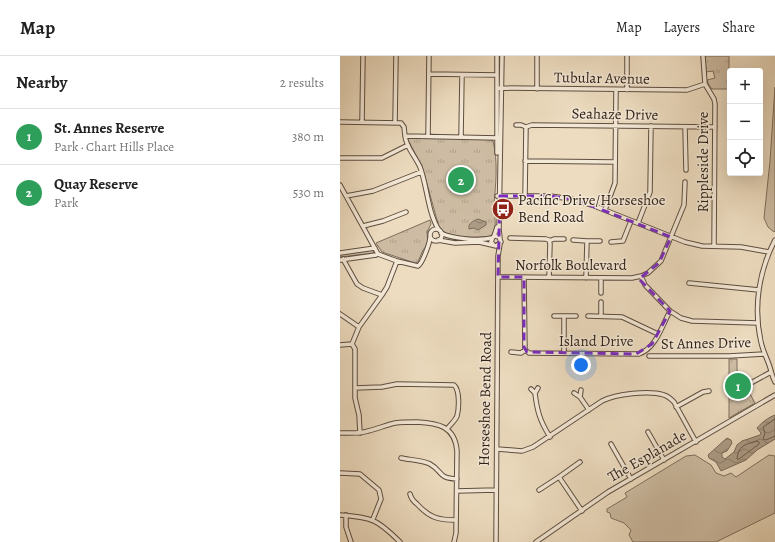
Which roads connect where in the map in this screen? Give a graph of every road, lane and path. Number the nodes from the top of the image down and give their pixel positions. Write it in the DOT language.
graph roads {
  1 [pos="363,56"];
  2 [pos="396,56"];
  3 [pos="429,56"];
  4 [pos="497,56"];
  5 [pos="502,56"];
  6 [pos="537,56"];
  7 [pos="627,56"];
  8 [pos="703,56"];
  9 [pos="429,74"];
  10 [pos="462,75"];
  11 [pos="497,75"];
  12 [pos="705,84"];
  13 [pos="497,88"];
  14 [pos="502,89"];
  15 [pos="537,89"];
  16 [pos="616,90"];
  17 [pos="627,90"];
  18 [pos="340,122"];
  19 [pos="362,122"];
  20 [pos="395,123"];
  21 [pos="516,125"];
  22 [pos="616,126"];
  23 [pos="651,126"];
  24 [pos="526,127"];
  25 [pos="685,127"];
  26 [pos="715,127"];
  27 [pos="405,136"];
  28 [pos="428,136"];
  29 [pos="462,136"];
  30 [pos="498,138"];
  31 [pos="408,145"];
  32 [pos="340,158"];
  33 [pos="525,161"];
  34 [pos="615,162"];
  35 [pos="686,170"];
  36 [pos="422,172"];
  37 [pos="685,182"];
  38 [pos="340,184"];
  39 [pos="346,196"];
  40 [pos="498,196"];
  41 [pos="524,196"];
  42 [pos="605,210"];
  43 [pos="406,212"];
  44 [pos="434,218"];
  45 [pos="631,221"];
  46 [pos="638,224"];
  47 [pos="363,226"];
  48 [pos="431,230"];
  49 [pos="440,231"];
  50 [pos="430,237"];
  51 [pos="493,237"];
  52 [pos="671,237"];
  53 [pos="500,238"];
  54 [pos="510,238"];
  55 [pos="564,239"];
  56 [pos="437,240"];
  57 [pos="573,240"];
  58 [pos="775,240"];
  59 [pos="549,241"];
  60 [pos="587,241"];
  61 [pos="600,241"];
  62 [pos="611,242"];
  63 [pos="500,244"];
  64 [pos="493,245"];
  65 [pos="714,246"];
  66 [pos="375,248"];
  67 [pos="427,249"];
  68 [pos="769,252"];
  69 [pos="340,253"];
  70 [pos="378,254"];
  71 [pos="498,256"];
  72 [pos="342,259"];
  73 [pos="397,261"];
  74 [pos="641,276"];
  75 [pos="498,277"];
  76 [pos="524,277"];
  77 [pos="549,277"];
  78 [pos="586,278"];
  79 [pos="601,278"];
  80 [pos="689,283"];
  81 [pos="759,290"];
  82 [pos="601,293"];
  83 [pos="382,296"];
  84 [pos="601,302"];
  85 [pos="670,311"];
  86 [pos="340,314"];
  87 [pos="554,316"];
  88 [pos="564,316"];
  89 [pos="576,316"];
  90 [pos="588,316"];
  91 [pos="601,316"];
  92 [pos="758,322"];
  93 [pos="359,327"];
  94 [pos="658,334"];
  95 [pos="352,344"];
  96 [pos="340,345"];
  97 [pos="525,350"];
  98 [pos="511,352"];
  99 [pos="564,353"];
  100 [pos="764,354"];
  101 [pos="649,356"];
  102 [pos="771,372"];
  103 [pos="775,376"];
  104 [pos="775,382"];
  105 [pos="749,384"];
  106 [pos="355,388"];
  107 [pos="538,388"];
  108 [pos="531,389"];
  109 [pos="581,390"];
  110 [pos="709,391"];
  111 [pos="535,393"];
  112 [pos="574,393"];
  113 [pos="580,396"];
  114 [pos="774,396"];
  115 [pos="676,407"];
  116 [pos="589,410"];
  117 [pos="447,429"];
  118 [pos="648,432"];
  119 [pos="340,433"];
  120 [pos="360,433"];
  121 [pos="550,436"];
  122 [pos="696,442"];
  123 [pos="611,444"];
  124 [pos="497,449"];
  125 [pos="401,458"];
  126 [pos="664,460"];
  127 [pos="580,462"];
  128 [pos="340,473"];
  129 [pos="559,477"];
  130 [pos="457,479"];
  131 [pos="631,479"];
  132 [pos="496,490"];
  133 [pos="539,490"];
  134 [pos="457,491"];
  135 [pos="410,494"];
  136 [pos="582,511"];
  137 [pos="340,515"];
  138 [pos="346,515"];
  139 [pos="373,519"];
  140 [pos="456,520"];
  141 [pos="351,542"];
  142 [pos="400,542"];
  143 [pos="454,542"];
  144 [pos="496,542"];
  145 [pos="536,542"];
  1 -- 19 [label="street"];
  2 -- 20 [label="street"];
  3 -- 9 [label="street"];
  4 -- 11 [label="street"];
  5 -- 14 [label="street"];
  6 -- 15 [label="street"];
  7 -- 17 [label="street"];
  8 -- 12 [label="street, Rippleside Drive"];
  9 -- 10 [label="street"];
  9 -- 28 [label="street"];
  10 -- 11 [label="street"];
  10 -- 29 [label="street"];
  11 -- 13 [label="street"];
  12 -- 17 [label="street, Tubular Avenue"];
  12 -- 26 [label="street, Rippleside Drive"];
  13 -- 14 [label="street, Tubular Avenue"];
  13 -- 30 [label="street"];
  14 -- 15 [label="street, Tubular Avenue"];
  14 -- 30 [label="street"];
  15 -- 16 [label="street, Tubular Avenue"];
  16 -- 17 [label="street, Tubular Avenue"];
  16 -- 22 [label="street"];
  18 -- 19 [label="street"];
  19 -- 20 [label="street"];
  20 -- 27 [label="street"];
  21 -- 24 [label="street, Seahaze Drive"];
  22 -- 23 [label="street, Seahaze Drive"];
  22 -- 24 [label="street, Seahaze Drive"];
  22 -- 34 [label="street"];
  23 -- 25 [label="street, Seahaze Drive"];
  23 -- 46 [label="street"];
  24 -- 33 [label="street"];
  25 -- 26 [label="street, Seahaze Drive"];
  25 -- 35 [label="street"];
  26 -- 65 [label="street, Rippleside Drive"];
  27 -- 28 [label="street"];
  27 -- 31 [label="street"];
  28 -- 29 [label="street"];
  29 -- 30 [label="street"];
  30 -- 40 [label="street"];
  31 -- 32 [label="street"];
  31 -- 36 [label="street"];
  33 -- 34 [label="street"];
  33 -- 41 [label="street"];
  34 -- 42 [label="street"];
  36 -- 39 [label="street"];
  36 -- 44 [label="street"];
  37 -- 52 [label="street, Norfolk Boulevard"];
  38 -- 39 [label="street"];
  39 -- 47 [label="street"];
  40 -- 41 [label="street"];
  40 -- 51 [label="street"];
  40 -- 53 [label="street"];
  41 -- 42 [label="street"];
  42 -- 45 [label="street"];
  43 -- 47 [label="street"];
  44 -- 48 [label="street"];
  44 -- 49 [label="street"];
  45 -- 46 [label="street"];
  45 -- 62 [label="street"];
  46 -- 52 [label="street"];
  47 -- 66 [label="street"];
  48 -- 49 [label="street"];
  48 -- 50 [label="street"];
  49 -- 51 [label="street"];
  49 -- 56 [label="street"];
  50 -- 56 [label="street"];
  50 -- 67 [label="street"];
  51 -- 53 [label="street"];
  51 -- 64 [label="street"];
  52 -- 65 [label="street"];
  52 -- 74 [label="street, Norfolk Boulevard"];
  53 -- 63 [label="street"];
  54 -- 59 [label="street"];
  55 -- 59 [label="street"];
  56 -- 64 [label="street"];
  56 -- 67 [label="street"];
  57 -- 60 [label="street"];
  58 -- 68 [label="street"];
  59 -- 77 [label="street"];
  60 -- 61 [label="street"];
  60 -- 78 [label="street"];
  63 -- 64 [label="street"];
  63 -- 71 [label="street, Horseshoe Bend Road"];
  64 -- 71 [label="street, Horseshoe Bend Road"];
  65 -- 68 [label="street"];
  66 -- 69 [label="street"];
  66 -- 70 [label="street"];
  67 -- 73 [label="street"];
  68 -- 81 [label="street"];
  70 -- 72 [label="street"];
  70 -- 73 [label="street"];
  71 -- 75 [label="street, Horseshoe Bend Road"];
  72 -- 83 [label="street"];
  73 -- 83 [label="street"];
  74 -- 79 [label="street, Norfolk Boulevard"];
  74 -- 85 [label="street"];
  75 -- 76 [label="street, Norfolk Boulevard"];
  75 -- 124 [label="street, Horseshoe Bend Road"];
  76 -- 77 [label="street, Norfolk Boulevard"];
  76 -- 97 [label="street"];
  77 -- 78 [label="street, Norfolk Boulevard"];
  78 -- 79 [label="street, Norfolk Boulevard"];
  79 -- 82 [label="street"];
  80 -- 81 [label="street"];
  81 -- 92 [label="street"];
  83 -- 93 [label="street"];
  84 -- 91 [label="street"];
  85 -- 92 [label="street"];
  85 -- 94 [label="street, Island Drive"];
  86 -- 93 [label="street"];
  87 -- 88 [label="street"];
  88 -- 89 [label="street"];
  88 -- 99 [label="street"];
  90 -- 91 [label="street"];
  91 -- 94 [label="street"];
  92 -- 100 [label="street"];
  93 -- 95 [label="street"];
  94 -- 99 [label="street, Island Drive"];
  95 -- 96 [label="street"];
  95 -- 106 [label="street"];
  97 -- 98 [label="street, Island Drive"];
  97 -- 99 [label="street, Island Drive"];
  100 -- 101 [label="street, St Annes Drive"];
  100 -- 102 [label="street"];
  102 -- 103 [label="street"];
  102 -- 104 [label="street"];
  102 -- 105 [label="street"];
  106 -- 117 [label="street"];
  106 -- 120 [label="street"];
  107 -- 111 [label="street"];
  108 -- 111 [label="street"];
  109 -- 113 [label="street"];
  110 -- 115 [label="street"];
  111 -- 121 [label="street"];
  112 -- 113 [label="street"];
  113 -- 116 [label="street"];
  114 -- 122 [label="street, The Esplanade"];
  115 -- 116 [label="street"];
  115 -- 122 [label="street"];
  116 -- 121 [label="street"];
  117 -- 120 [label="street"];
  117 -- 130 [label="street"];
  118 -- 126 [label="street"];
  119 -- 120 [label="street"];
  121 -- 124 [label="street"];
  122 -- 126 [label="street, The Esplanade"];
  123 -- 131 [label="street"];
  124 -- 132 [label="street, Horseshoe Bend Road"];
  125 -- 130 [label="street"];
  126 -- 131 [label="street, The Esplanade"];
  127 -- 129 [label="street"];
  128 -- 139 [label="street"];
  129 -- 133 [label="street"];
  129 -- 136 [label="street"];
  130 -- 134 [label="street"];
  131 -- 136 [label="street, The Esplanade"];
  132 -- 134 [label="street"];
  132 -- 144 [label="street, Horseshoe Bend Road"];
  134 -- 140 [label="street"];
  135 -- 140 [label="street"];
  136 -- 145 [label="street, The Esplanade"];
  137 -- 138 [label="street"];
  138 -- 139 [label="street"];
  138 -- 141 [label="street"];
  139 -- 142 [label="street"];
  140 -- 143 [label="street"];
}
